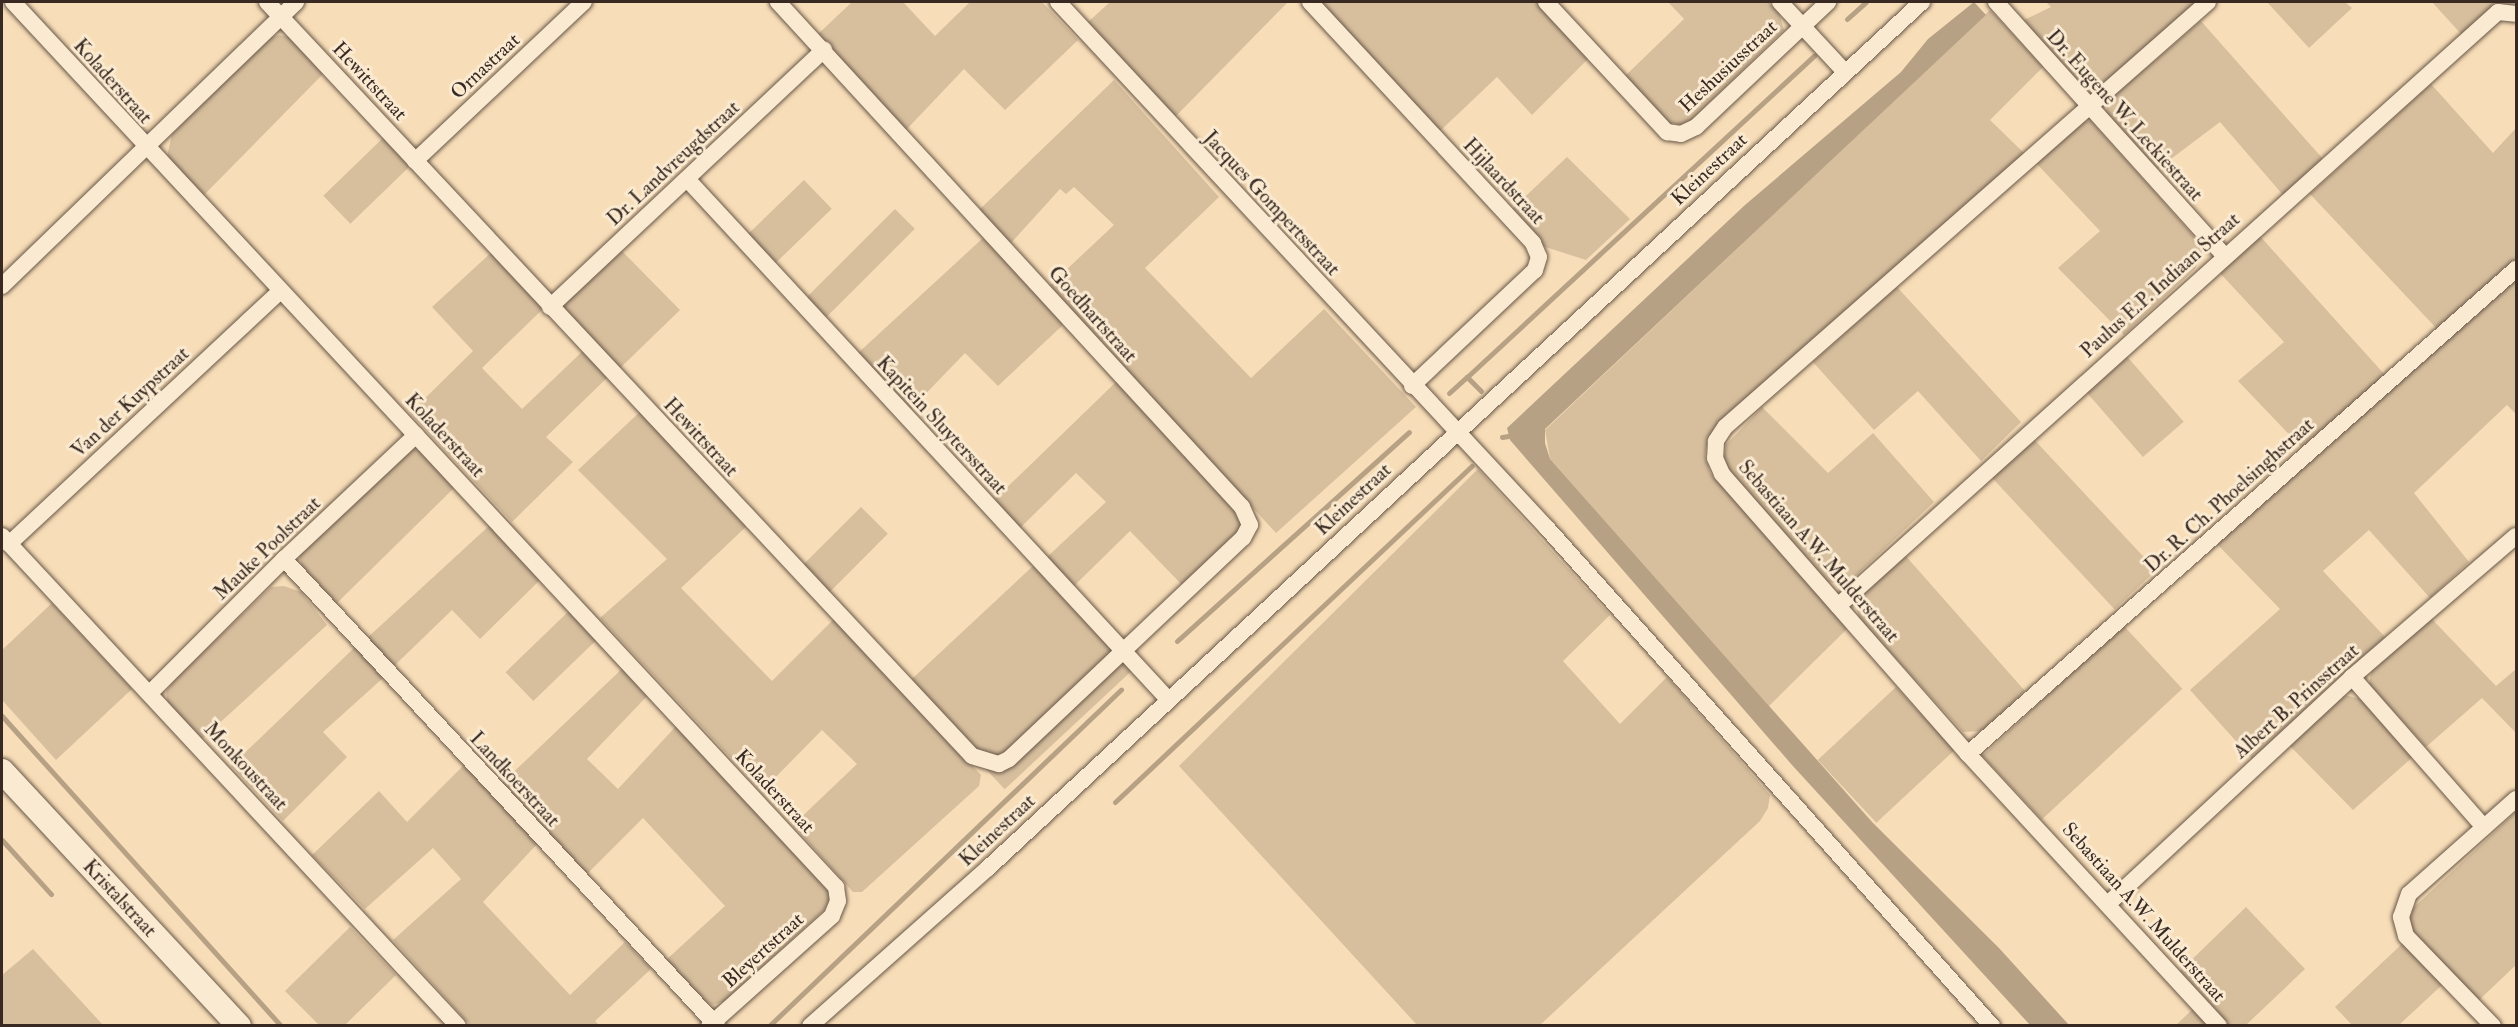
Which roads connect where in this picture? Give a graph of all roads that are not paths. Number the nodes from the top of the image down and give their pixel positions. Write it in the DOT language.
graph roads {
  1 [pos="13,2"];
  2 [pos="267,2"];
  3 [pos="296,2"];
  4 [pos="584,2"];
  5 [pos="778,2"];
  6 [pos="1058,2"];
  7 [pos="1310,2"];
  8 [pos="1546,2"];
  9 [pos="1780,2"];
  10 [pos="1828,2"];
  11 [pos="1922,2"];
  12 [pos="1996,2"];
  13 [pos="2208,2"];
  14 [pos="2517,14"];
  15 [pos="280,16"];
  16 [pos="1803,26"];
  17 [pos="824,50"];
  18 [pos="1845,72"];
  19 [pos="2090,108"];
  20 [pos="146,148"];
  21 [pos="415,161"];
  22 [pos="687,179"];
  23 [pos="2224,255"];
  24 [pos="2517,268"];
  25 [pos="2,286"];
  26 [pos="280,291"];
  27 [pos="550,307"];
  28 [pos="1412,386"];
  29 [pos="1457,431"];
  30 [pos="416,435"];
  31 [pos="2517,536"];
  32 [pos="5,540"];
  33 [pos="284,559"];
  34 [pos="1838,606"];
  35 [pos="1121,650"];
  36 [pos="2352,677"];
  37 [pos="150,693"];
  38 [pos="1167,698"];
  39 [pos="1968,754"];
  40 [pos="2,771"];
  41 [pos="2517,799"];
  42 [pos="2484,827"];
  43 [pos="838,902"];
  44 [pos="2109,903"];
  45 [pos="714,1024"];
  46 [pos="239,1026"];
  47 [pos="458,1026"];
  48 [pos="810,1026"];
  49 [pos="1992,1026"];
  50 [pos="2219,1026"];
  51 [pos="2493,1026"];
  1 -- 20 [label="street, Koladerstraat"];
  2 -- 15 [label="street, Hewittstraat"];
  3 -- 15 [label="street"];
  4 -- 21 [label="street, Ornastraat"];
  5 -- 17 [label="street, Goedhartstraat"];
  6 -- 28 [label="street, Jacques Gompertsstraat"];
  7 -- 28 [label="street, Hijlaardstraat"];
  8 -- 16 [label="street, Heshusiusstraat"];
  9 -- 16 [label="street"];
  10 -- 16 [label="street, Heshusiusstraat"];
  11 -- 18 [label="street, Kleinestraat"];
  12 -- 19 [label="street, Dr. Eugene W. Leckiestraat"];
  13 -- 19 [label="street"];
  14 -- 23 [label="street, Paulus E.P. Indiaan Straat"];
  15 -- 20 [label="street"];
  15 -- 21 [label="street, Hewittstraat"];
  16 -- 18 [label="street"];
  17 -- 22 [label="street, Dr. Landvreugdstraat"];
  17 -- 35 [label="street, Goedhartstraat"];
  18 -- 29 [label="street, Kleinestraat"];
  19 -- 23 [label="street, Dr. Eugene W. Leckiestraat"];
  19 -- 34 [label="street, Sebastiaan A.W. Mulderstraat"];
  20 -- 25 [label="street"];
  20 -- 26 [label="street, Koladerstraat"];
  21 -- 27 [label="street, Hewittstraat"];
  22 -- 27 [label="street, Dr. Landvreugdstraat"];
  22 -- 35 [label="street, Kapitein Sluytersstraat"];
  23 -- 34 [label="street, Paulus E.P. Indiaan Straat"];
  24 -- 39 [label="street, Dr. R. Ch. Phoelsinghstraat"];
  26 -- 30 [label="street, Koladerstraat"];
  26 -- 32 [label="street, Van der Kuypstraat"];
  27 -- 35 [label="street, Hewittstraat"];
  28 -- 29 [label="street, Jacques Gompertsstraat"];
  29 -- 38 [label="street, Kleinestraat"];
  29 -- 49 [label="street, Jacques Gompertsstraat"];
  30 -- 33 [label="street, Mauke Poolstraat"];
  30 -- 43 [label="street, Koladerstraat"];
  31 -- 36 [label="street, Albert B. Prinsstraat"];
  32 -- 37 [label="street, Monkoustraat"];
  33 -- 37 [label="street, Mauke Poolstraat"];
  33 -- 45 [label="street, Landkoerstraat"];
  34 -- 39 [label="street, Sebastiaan A.W. Mulderstraat"];
  35 -- 38 [label="street, Kapitein Sluytersstraat"];
  36 -- 42 [label="street"];
  36 -- 44 [label="street, Albert B. Prinsstraat"];
  37 -- 47 [label="street, Monkoustraat"];
  38 -- 48 [label="street, Kleinestraat"];
  39 -- 44 [label="street, Sebastiaan A.W. Mulderstraat"];
  40 -- 46 [label="street, Kristalstraat"];
  41 -- 42 [label="street"];
  42 -- 51 [label="street"];
  43 -- 45 [label="street, Bleyertstraat"];
  44 -- 50 [label="street, Sebastiaan A.W. Mulderstraat"];
}
